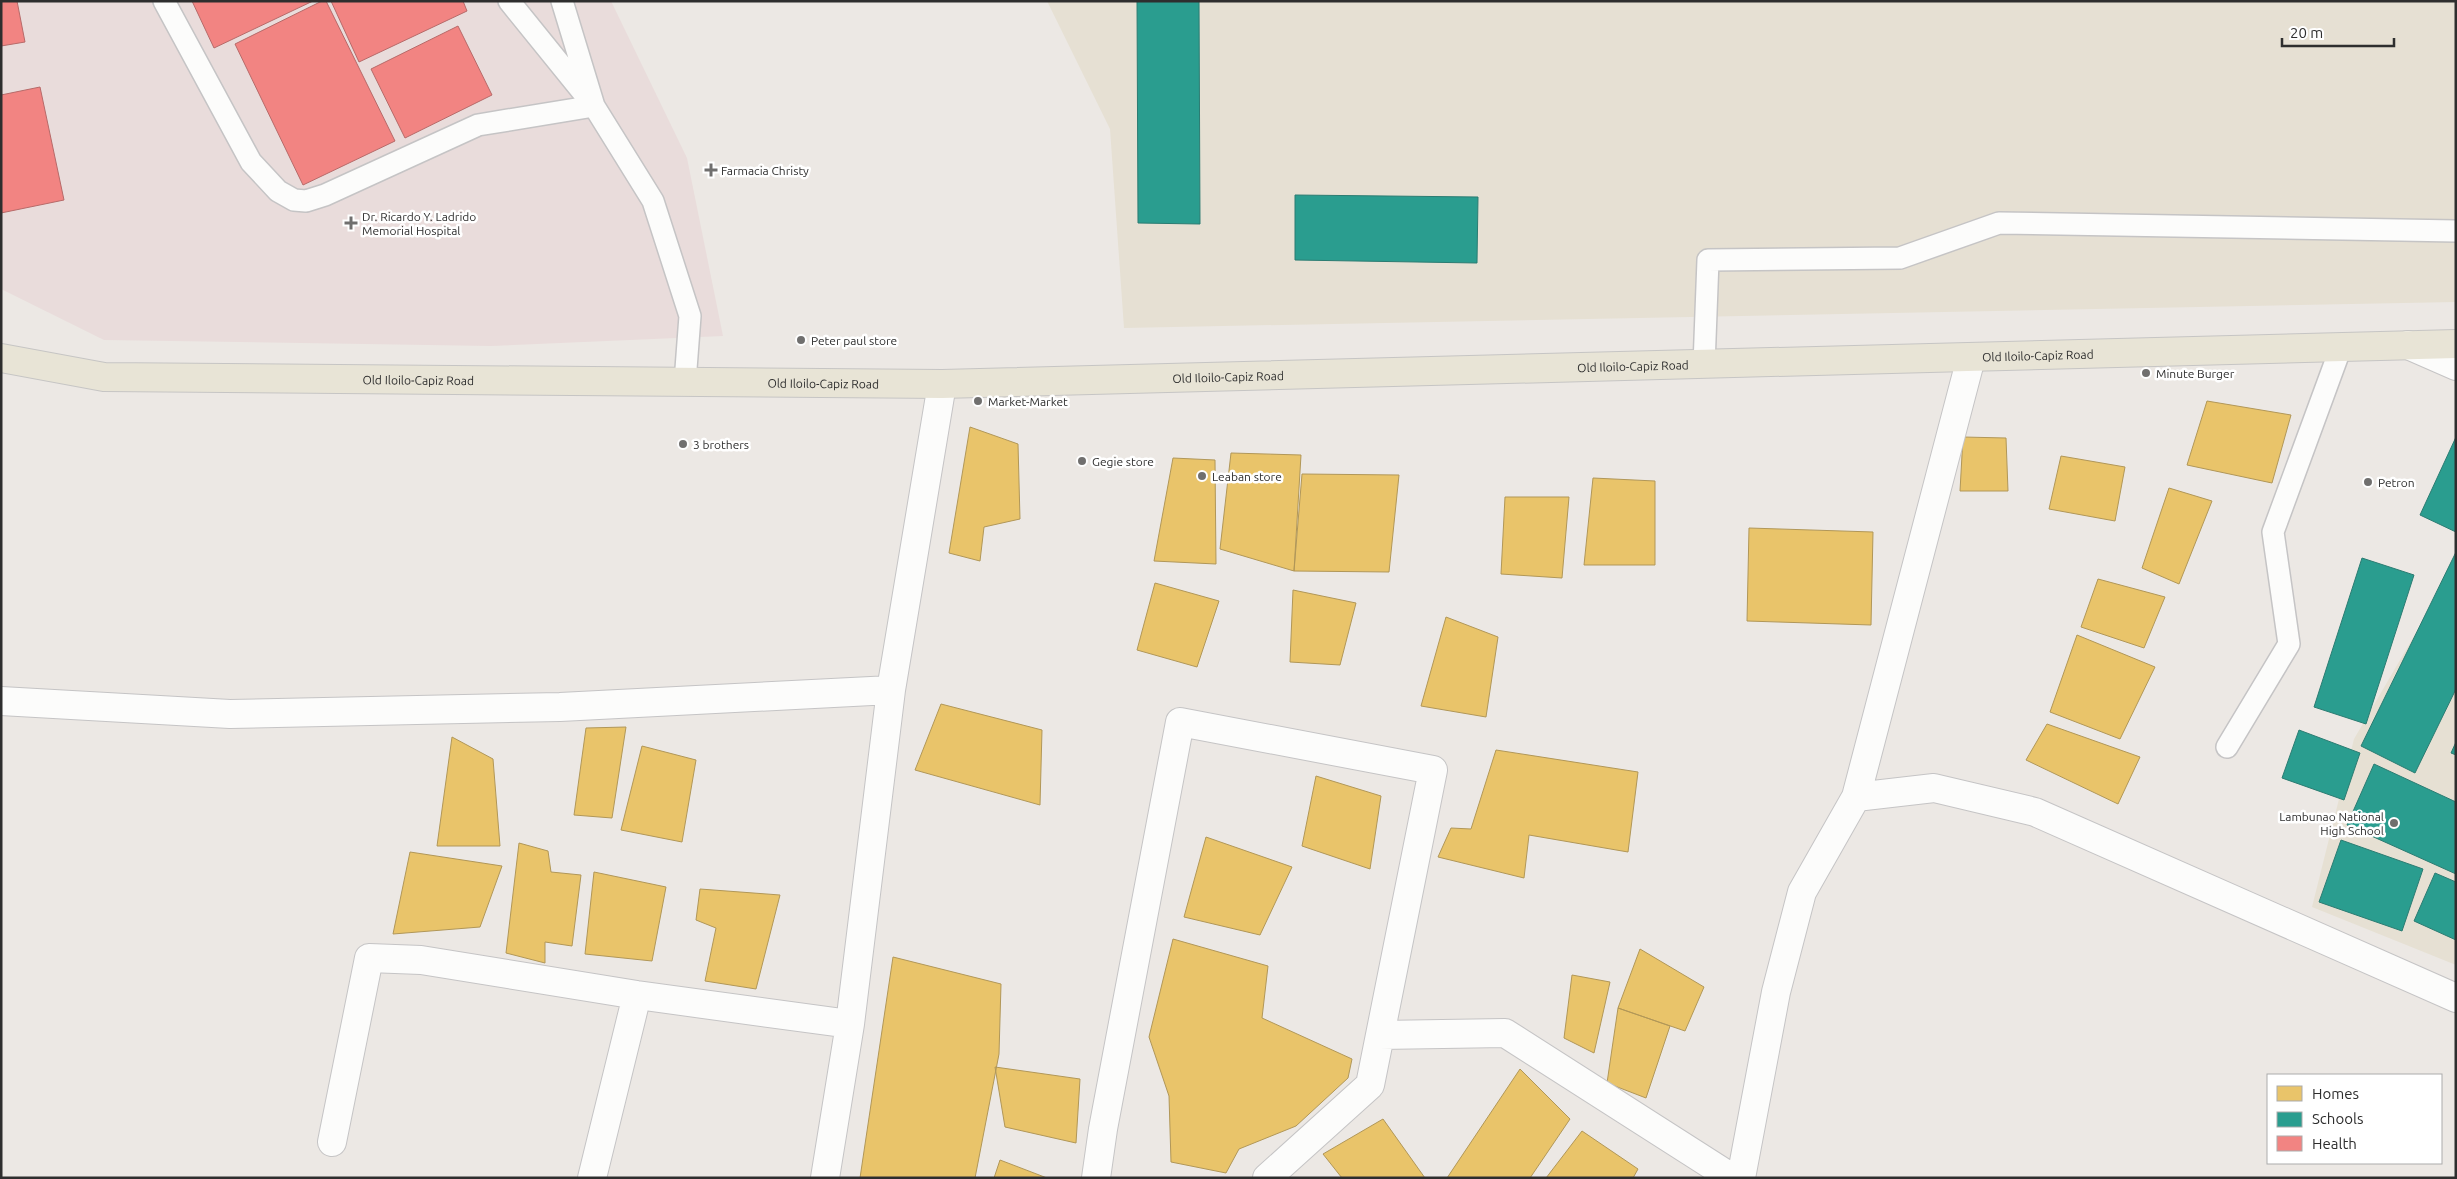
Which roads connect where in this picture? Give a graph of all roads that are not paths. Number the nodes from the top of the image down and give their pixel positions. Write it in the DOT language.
graph roads {
  1 [pos="164,1"];
  2 [pos="509,1"];
  3 [pos="562,1"];
  4 [pos="594,106"];
  5 [pos="2456,231"];
  6 [pos="2456,344"];
  7 [pos="2408,345"];
  8 [pos="2341,347"];
  9 [pos="1,358"];
  10 [pos="1971,358"];
  11 [pos="1704,365"];
  12 [pos="2456,366"];
  13 [pos="685,382"];
  14 [pos="942,384"];
  15 [pos="891,690"];
  16 [pos="1,701"];
  17 [pos="2227,747"];
  18 [pos="1856,797"];
  19 [pos="637,995"];
  20 [pos="2456,998"];
  21 [pos="850,1024"];
  22 [pos="1380,1034"];
  23 [pos="332,1142"];
  24 [pos="592,1178"];
  25 [pos="825,1178"];
  26 [pos="1096,1178"];
  27 [pos="1267,1178"];
  28 [pos="1732,1178"];
  29 [pos="1742,1178"];
  1 -- 4 [label="lane"];
  2 -- 4 [label="lane"];
  3 -- 4 [label="lane"];
  4 -- 13 [label="lane"];
  5 -- 11 [label="lane"];
  6 -- 7 [label="main road, Old Iloilo-Capiz Road"];
  7 -- 8 [label="main road, Old Iloilo-Capiz Road"];
  7 -- 12 [label="street"];
  8 -- 10 [label="main road, Old Iloilo-Capiz Road"];
  8 -- 17 [label="lane"];
  9 -- 13 [label="main road, Old Iloilo-Capiz Road"];
  10 -- 11 [label="main road, Old Iloilo-Capiz Road"];
  10 -- 18 [label="street"];
  11 -- 14 [label="main road, Old Iloilo-Capiz Road"];
  13 -- 14 [label="main road, Old Iloilo-Capiz Road"];
  14 -- 15 [label="street"];
  15 -- 16 [label="street"];
  15 -- 21 [label="street"];
  18 -- 20 [label="street"];
  18 -- 29 [label="street"];
  19 -- 21 [label="street"];
  19 -- 23 [label="street"];
  19 -- 24 [label="street"];
  21 -- 25 [label="street"];
  22 -- 26 [label="street"];
  22 -- 27 [label="street"];
  22 -- 28 [label="street"];
}
